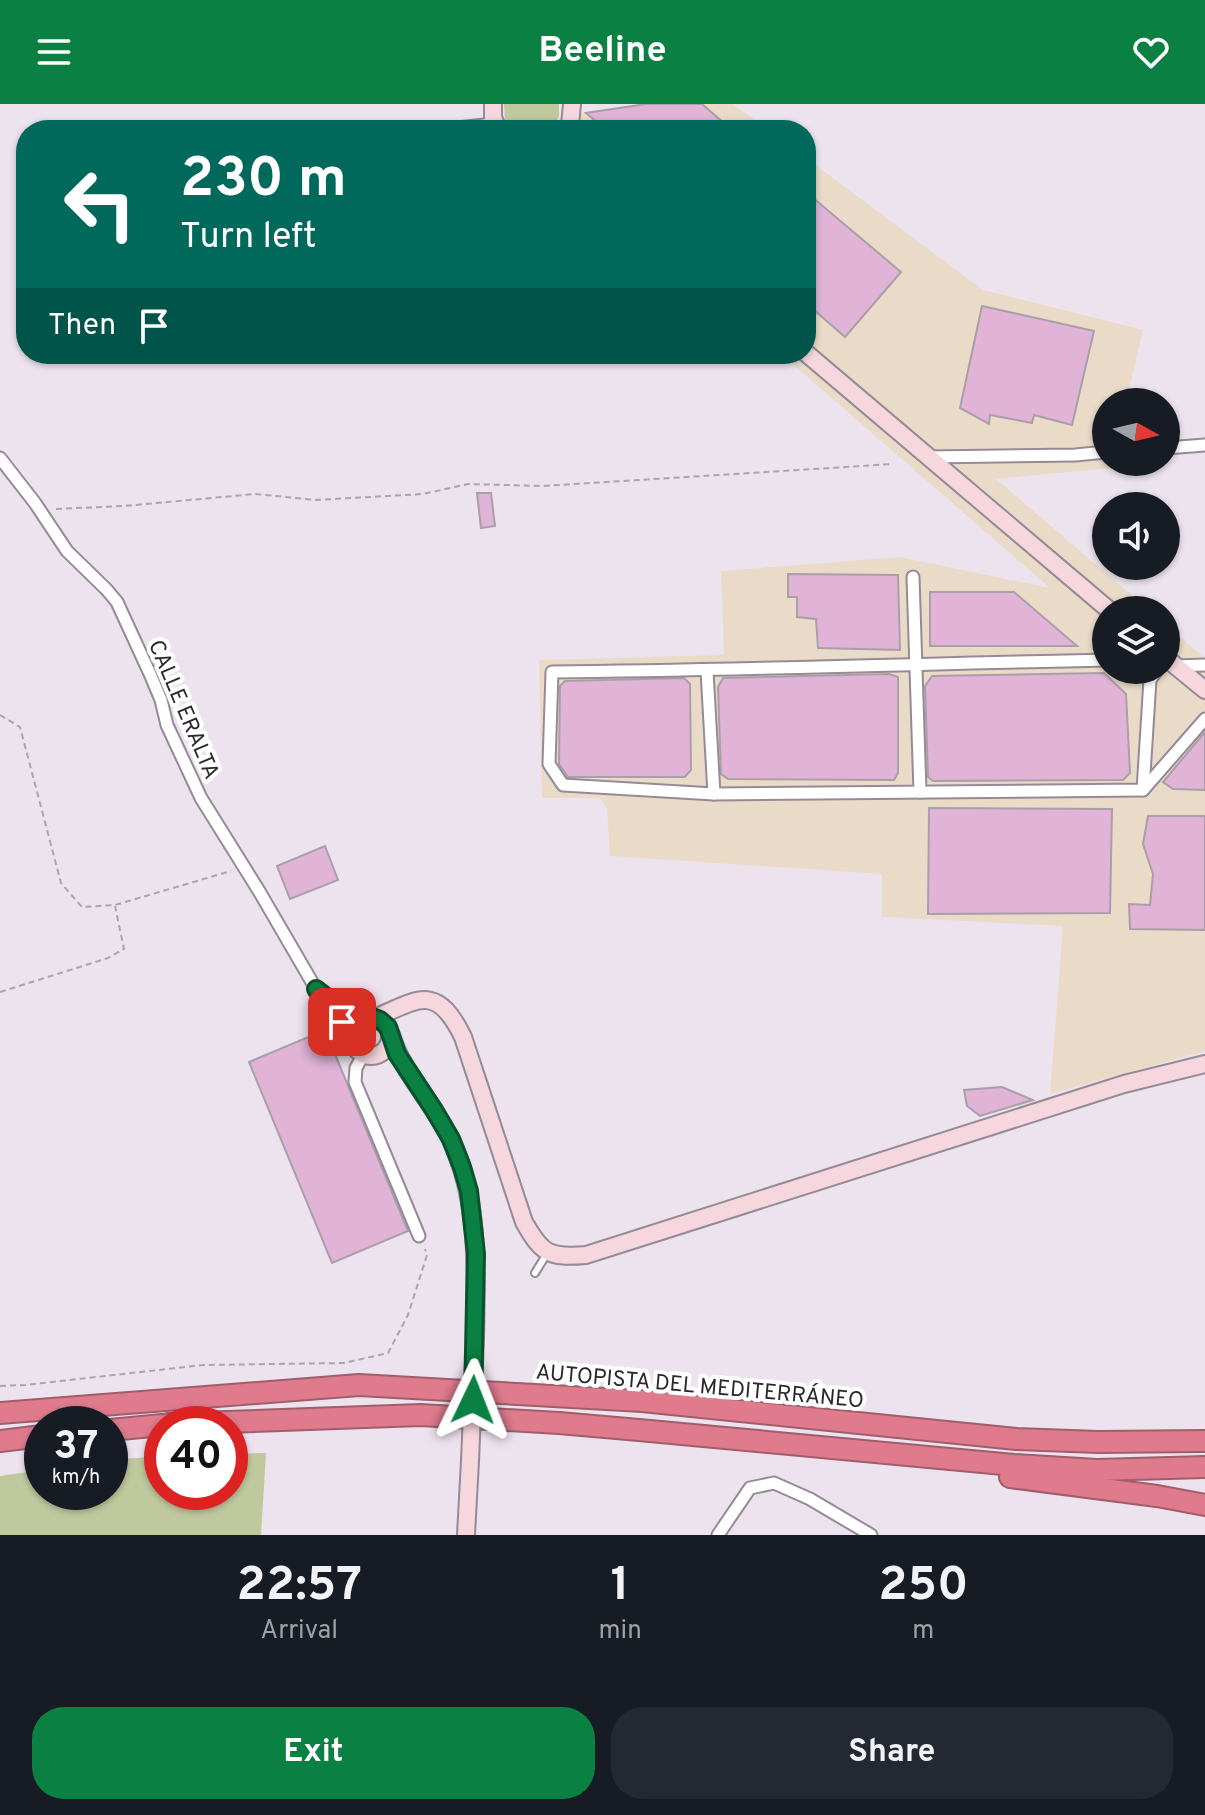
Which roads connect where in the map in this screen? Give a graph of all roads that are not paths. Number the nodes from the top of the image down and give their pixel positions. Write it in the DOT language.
graph roads {
  1 [pos="816,362"];
  2 [pos="1205,445"];
  3 [pos="1180,447"];
  4 [pos="1092,453"];
  5 [pos="927,457"];
  6 [pos="0,458"];
  7 [pos="913,577"];
  8 [pos="1092,596"];
  9 [pos="1092,660"];
  10 [pos="1180,662"];
  11 [pos="916,664"];
  12 [pos="1205,665"];
  13 [pos="1180,669"];
  14 [pos="707,671"];
  15 [pos="1150,684"];
  16 [pos="1205,690"];
  17 [pos="1205,719"];
  18 [pos="1143,790"];
  19 [pos="920,792"];
  20 [pos="714,794"];
  21 [pos="316,989"];
  22 [pos="408,1003"];
  23 [pos="372,1018"];
  24 [pos="390,1033"];
  25 [pos="352,1036"];
  26 [pos="369,1056"];
  27 [pos="1205,1064"];
  28 [pos="417,1084"];
  29 [pos="419,1236"];
  30 [pos="548,1252"];
  31 [pos="535,1273"];
  32 [pos="0,1413"];
  33 [pos="248,1421"];
  34 [pos="1205,1431"];
  35 [pos="24,1438"];
  36 [pos="0,1441"];
  37 [pos="1205,1441"];
  38 [pos="1181,1442"];
  39 [pos="948,1460"];
  40 [pos="1205,1467"];
  41 [pos="1205,1505"];
  42 [pos="466,1535"];
  43 [pos="718,1535"];
  44 [pos="871,1535"];
  1 -- 5 [label="street"];
  2 -- 3 [label="street"];
  4 -- 5 [label="street"];
  5 -- 8 [label="street"];
  6 -- 21 [label="street, CALLE ERALTA"];
  7 -- 11 [label="street"];
  9 -- 11 [label="street"];
  10 -- 12 [label="street"];
  11 -- 14 [label="street"];
  11 -- 19 [label="street"];
  13 -- 16 [label="street"];
  14 -- 20 [label="street"];
  14 -- 20 [label="street"];
  15 -- 18 [label="street"];
  17 -- 18 [label="street"];
  18 -- 19 [label="street"];
  19 -- 20 [label="street"];
  21 -- 23 [label="street"];
  21 -- 25 [label="street"];
  22 -- 23 [label="street"];
  22 -- 24 [label="street"];
  22 -- 30 [label="street"];
  23 -- 24 [label="street"];
  23 -- 25 [label="street"];
  24 -- 26 [label="street"];
  24 -- 28 [label="street"];
  25 -- 26 [label="street"];
  26 -- 28 [label="street"];
  26 -- 29 [label="street"];
  27 -- 30 [label="street"];
  28 -- 42 [label="street, bridge"];
  30 -- 31 [label="lane"];
  32 -- 38 [label="highway, AUTOPISTA DEL MEDITERRÁNEO"];
  33 -- 39 [label="highway"];
  34 -- 38 [label="highway"];
  35 -- 36 [label="highway"];
  37 -- 38 [label="highway, AUTOPISTA DEL MEDITERRÁNEO"];
  39 -- 40 [label="highway"];
  39 -- 41 [label="highway"];
  43 -- 44 [label="street"];
}
